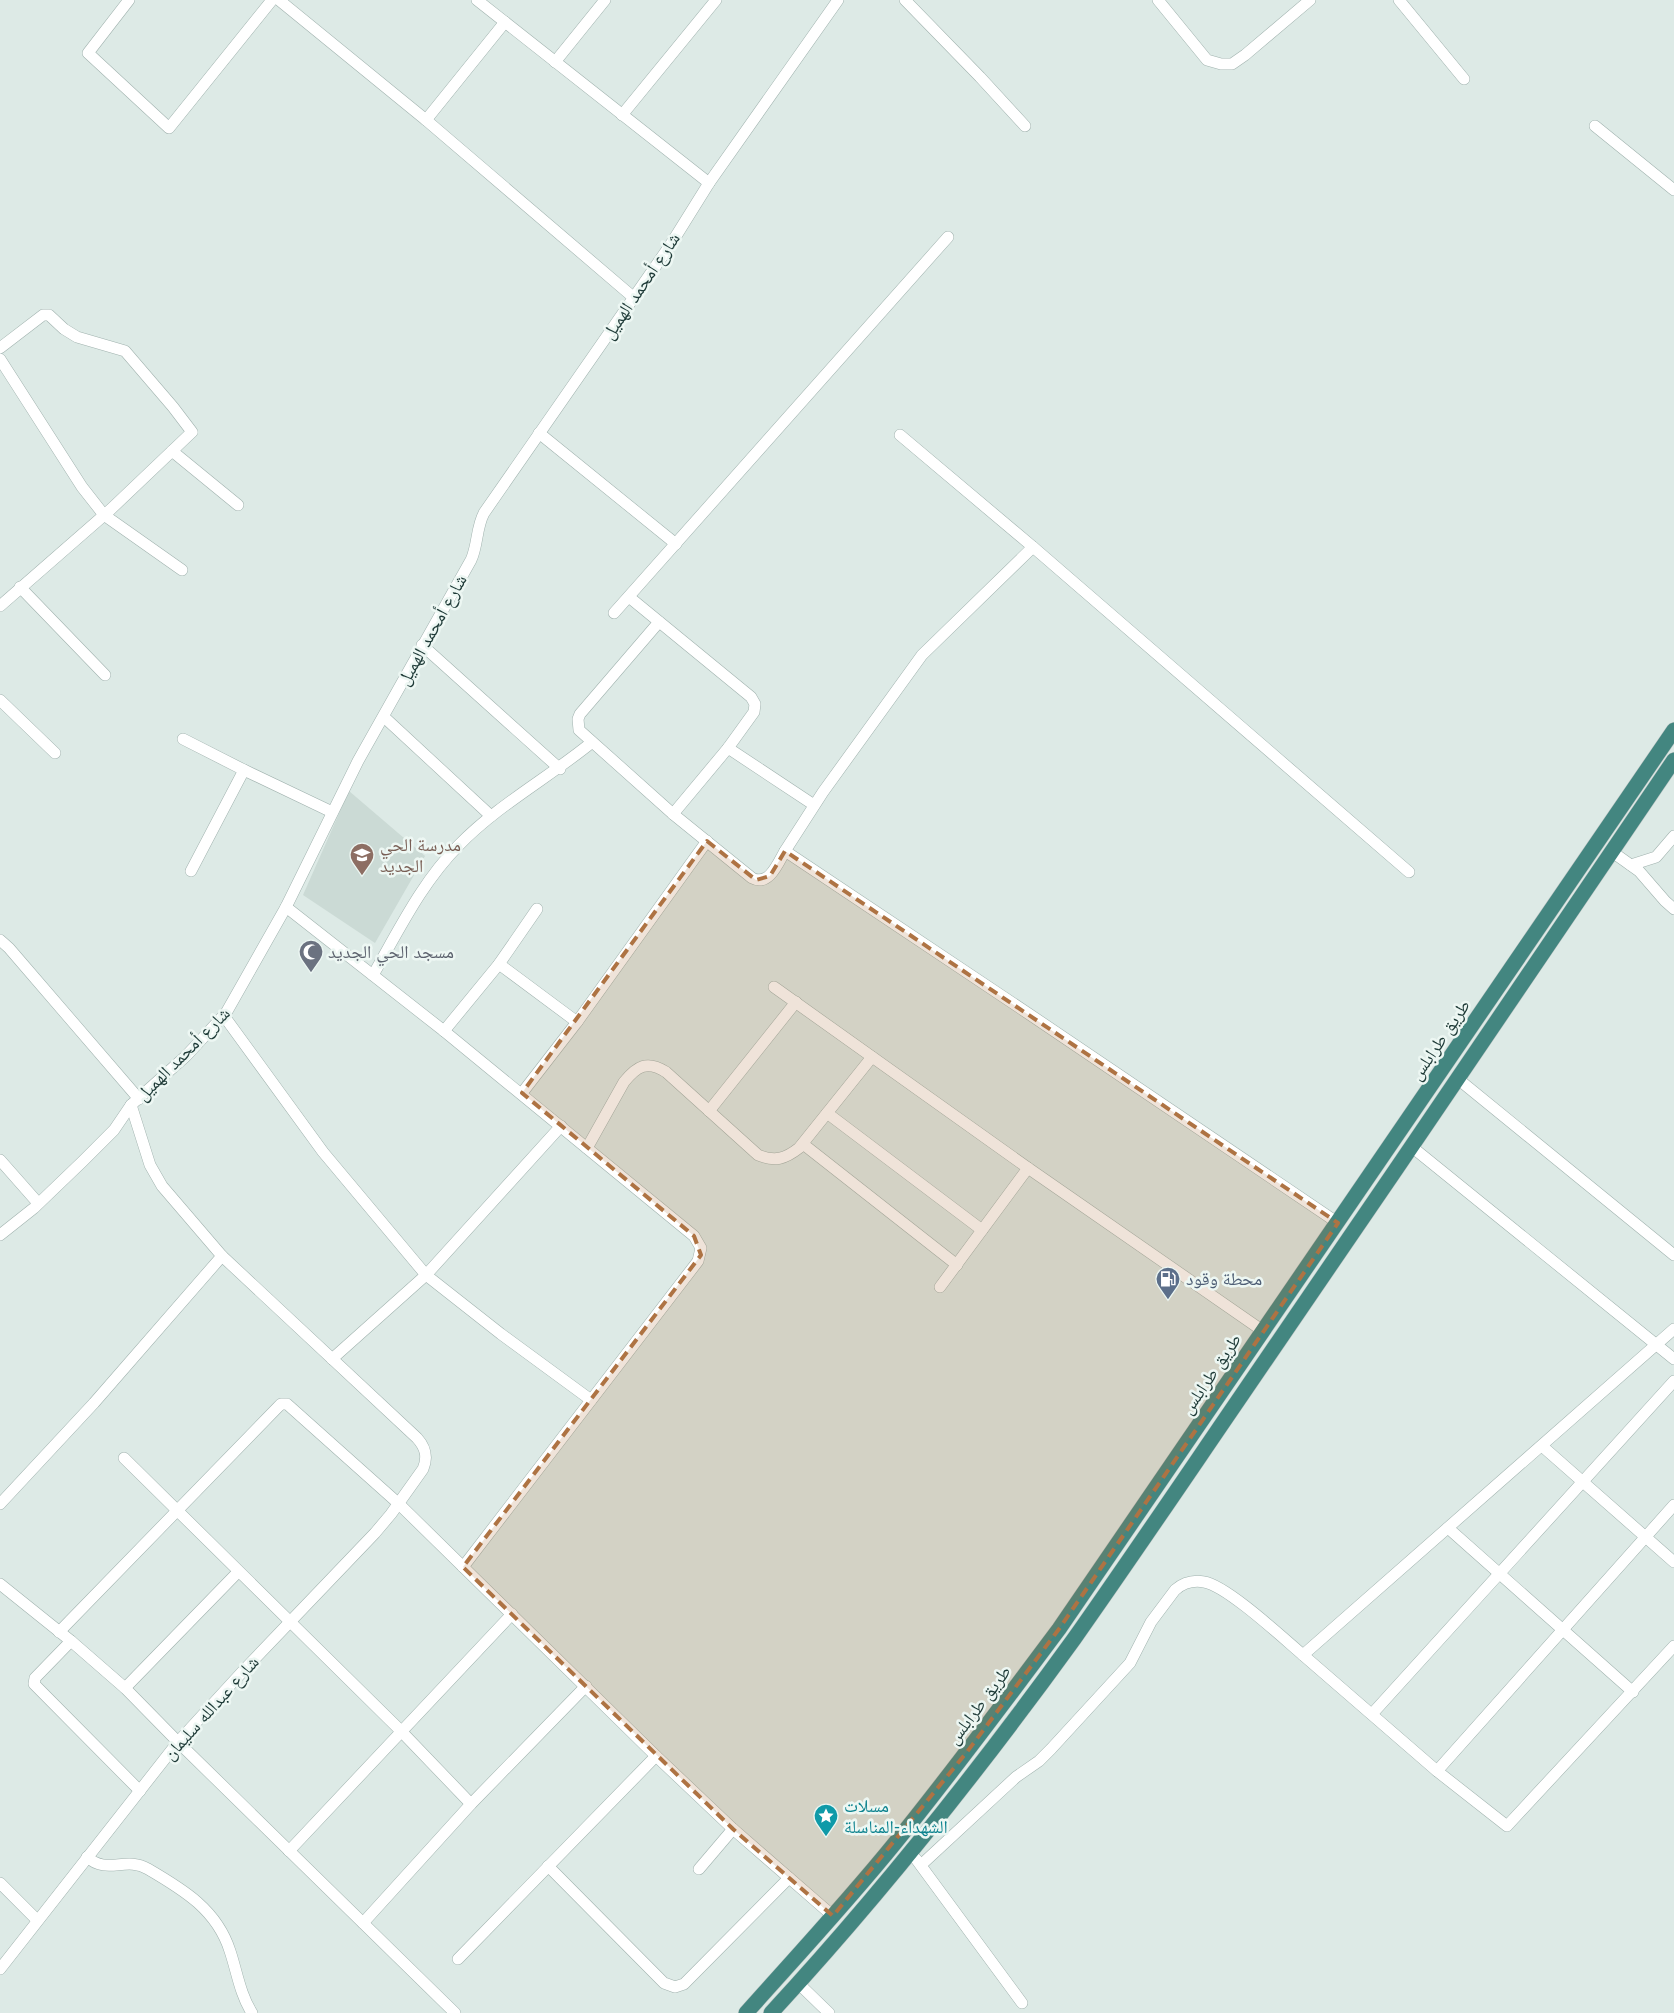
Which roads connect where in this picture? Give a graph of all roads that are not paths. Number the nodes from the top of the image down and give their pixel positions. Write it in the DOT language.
graph roads {
  1 [pos="129,0"];
  2 [pos="272,0"];
  3 [pos="280,0"];
  4 [pos="477,0"];
  5 [pos="605,0"];
  6 [pos="716,0"];
  7 [pos="838,0"];
  8 [pos="905,0"];
  9 [pos="1158,0"];
  10 [pos="1310,0"];
  11 [pos="1400,0"];
  12 [pos="505,22"];
  13 [pos="555,62"];
  14 [pos="1464,79"];
  15 [pos="622,115"];
  16 [pos="426,120"];
  17 [pos="1025,126"];
  18 [pos="1595,126"];
  19 [pos="709,183"];
  20 [pos="1674,190"];
  21 [pos="948,237"];
  22 [pos="633,297"];
  23 [pos="0,348"];
  24 [pos="1,364"];
  25 [pos="539,433"];
  26 [pos="900,435"];
  27 [pos="172,451"];
  28 [pos="238,505"];
  29 [pos="104,515"];
  30 [pos="676,544"];
  31 [pos="1033,547"];
  32 [pos="182,570"];
  33 [pos="20,588"];
  34 [pos="629,597"];
  35 [pos="0,606"];
  36 [pos="614,613"];
  37 [pos="659,622"];
  38 [pos="422,645"];
  39 [pos="105,675"];
  40 [pos="1,702"];
  41 [pos="384,717"];
  42 [pos="1674,730"];
  43 [pos="183,739"];
  44 [pos="592,743"];
  45 [pos="728,748"];
  46 [pos="55,753"];
  47 [pos="1674,760"];
  48 [pos="560,768"];
  49 [pos="244,770"];
  50 [pos="814,805"];
  51 [pos="332,812"];
  52 [pos="673,814"];
  53 [pos="491,816"];
  54 [pos="1674,836"];
  55 [pos="707,841"];
  56 [pos="785,851"];
  57 [pos="1611,851"];
  58 [pos="1631,865"];
  59 [pos="191,872"];
  60 [pos="1409,872"];
  61 [pos="286,907"];
  62 [pos="537,908"];
  63 [pos="1674,909"];
  64 [pos="0,940"];
  65 [pos="499,964"];
  66 [pos="373,975"];
  67 [pos="774,987"];
  68 [pos="796,1002"];
  69 [pos="224,1016"];
  70 [pos="577,1022"];
  71 [pos="444,1030"];
  72 [pos="872,1056"];
  73 [pos="1458,1079"];
  74 [pos="522,1093"];
  75 [pos="135,1102"];
  76 [pos="709,1111"];
  77 [pos="827,1113"];
  78 [pos="561,1126"];
  79 [pos="803,1144"];
  80 [pos="1412,1147"];
  81 [pos="587,1148"];
  82 [pos="0,1160"];
  83 [pos="1028,1168"];
  84 [pos="38,1203"];
  85 [pos="1338,1223"];
  86 [pos="982,1230"];
  87 [pos="0,1235"];
  88 [pos="1674,1255"];
  89 [pos="222,1256"];
  90 [pos="956,1265"];
  91 [pos="426,1275"];
  92 [pos="940,1287"];
  93 [pos="1674,1329"];
  94 [pos="1263,1331"];
  95 [pos="1657,1345"];
  96 [pos="332,1359"];
  97 [pos="1674,1359"];
  98 [pos="1674,1381"];
  99 [pos="591,1400"];
  100 [pos="1542,1446"];
  101 [pos="124,1458"];
  102 [pos="1583,1482"];
  103 [pos="0,1504"];
  104 [pos="399,1504"];
  105 [pos="1674,1505"];
  106 [pos="177,1511"];
  107 [pos="1448,1528"];
  108 [pos="1646,1537"];
  109 [pos="1674,1562"];
  110 [pos="463,1567"];
  111 [pos="238,1572"];
  112 [pos="1499,1573"];
  113 [pos="0,1584"];
  114 [pos="512,1614"];
  115 [pos="290,1623"];
  116 [pos="1563,1630"];
  117 [pos="59,1632"];
  118 [pos="71,1641"];
  119 [pos="1674,1646"];
  120 [pos="1303,1655"];
  121 [pos="586,1686"];
  122 [pos="125,1688"];
  123 [pos="1633,1692"];
  124 [pos="1372,1714"];
  125 [pos="400,1730"];
  126 [pos="178,1742"];
  127 [pos="656,1756"];
  128 [pos="1437,1771"];
  129 [pos="140,1791"];
  130 [pos="472,1804"];
  131 [pos="733,1829"];
  132 [pos="288,1851"];
  133 [pos="910,1852"];
  134 [pos="87,1856"];
  135 [pos="921,1865"];
  136 [pos="548,1866"];
  137 [pos="699,1869"];
  138 [pos="789,1878"];
  139 [pos="0,1884"];
  140 [pos="834,1916"];
  141 [pos="37,1920"];
  142 [pos="363,1923"];
  143 [pos="458,1959"];
  144 [pos="0,1969"];
  145 [pos="798,1983"];
  146 [pos="1022,2003"];
  147 [pos="816,2008"];
  148 [pos="252,2013"];
  149 [pos="455,2013"];
  150 [pos="746,2013"];
  151 [pos="771,2013"];
  152 [pos="829,2013"];
  1 -- 2 [label="street"];
  3 -- 16 [label="street"];
  4 -- 12 [label="street"];
  5 -- 13 [label="street"];
  6 -- 15 [label="street"];
  7 -- 19 [label="street, شارع أمحمد الهميل"];
  8 -- 17 [label="street"];
  9 -- 10 [label="street"];
  11 -- 14 [label="street"];
  12 -- 13 [label="street"];
  12 -- 16 [label="street"];
  13 -- 15 [label="street"];
  15 -- 19 [label="street"];
  16 -- 22 [label="street"];
  18 -- 20 [label="street"];
  19 -- 22 [label="street, شارع أمحمد الهميل"];
  21 -- 30 [label="street"];
  22 -- 25 [label="street, شارع أمحمد الهميل"];
  23 -- 27 [label="street"];
  24 -- 29 [label="street"];
  25 -- 30 [label="street"];
  25 -- 38 [label="street, شارع أمحمد الهميل"];
  26 -- 31 [label="street"];
  27 -- 28 [label="street"];
  27 -- 29 [label="street"];
  29 -- 32 [label="street"];
  29 -- 33 [label="street"];
  30 -- 34 [label="street"];
  31 -- 50 [label="street"];
  31 -- 60 [label="street"];
  33 -- 35 [label="street"];
  33 -- 39 [label="street"];
  34 -- 36 [label="street"];
  34 -- 37 [label="street"];
  37 -- 44 [label="street"];
  37 -- 45 [label="street"];
  38 -- 41 [label="street, شارع أمحمد الهميل"];
  38 -- 48 [label="street"];
  40 -- 46 [label="street"];
  41 -- 51 [label="street, شارع أمحمد الهميل"];
  41 -- 53 [label="street"];
  42 -- 85 [label="highway, طريق طرابلس"];
  43 -- 49 [label="street"];
  44 -- 48 [label="street"];
  44 -- 52 [label="street"];
  45 -- 50 [label="street"];
  45 -- 52 [label="street"];
  47 -- 57 [label="highway"];
  48 -- 53 [label="street"];
  49 -- 51 [label="street"];
  49 -- 59 [label="street"];
  50 -- 56 [label="street"];
  51 -- 61 [label="street, شارع أمحمد الهميل"];
  52 -- 55 [label="street"];
  53 -- 66 [label="street"];
  54 -- 58 [label="street"];
  55 -- 56 [label="street"];
  55 -- 70 [label="street"];
  56 -- 85 [label="street"];
  57 -- 58 [label="street"];
  57 -- 73 [label="highway"];
  58 -- 63 [label="street"];
  61 -- 66 [label="street"];
  61 -- 69 [label="street, شارع أمحمد الهميل"];
  62 -- 65 [label="street"];
  64 -- 75 [label="street"];
  65 -- 70 [label="street"];
  65 -- 71 [label="street"];
  66 -- 71 [label="street"];
  67 -- 68 [label="street"];
  68 -- 72 [label="street"];
  68 -- 76 [label="street"];
  69 -- 75 [label="street, شارع أمحمد الهميل"];
  69 -- 91 [label="street"];
  70 -- 74 [label="street"];
  71 -- 74 [label="street"];
  72 -- 77 [label="street"];
  72 -- 83 [label="street"];
  73 -- 80 [label="highway"];
  73 -- 88 [label="street"];
  74 -- 78 [label="street"];
  75 -- 84 [label="street, شارع أمحمد الهميل"];
  75 -- 89 [label="street"];
  76 -- 79 [label="street"];
  76 -- 81 [label="street"];
  77 -- 79 [label="street"];
  77 -- 86 [label="street"];
  78 -- 81 [label="street"];
  78 -- 91 [label="street"];
  79 -- 90 [label="street"];
  80 -- 95 [label="street"];
  80 -- 133 [label="highway"];
  81 -- 99 [label="street"];
  82 -- 84 [label="street"];
  83 -- 86 [label="street"];
  83 -- 94 [label="street"];
  84 -- 87 [label="street, شارع أمحمد الهميل"];
  85 -- 94 [label="highway, طريق طرابلس"];
  86 -- 90 [label="street"];
  89 -- 96 [label="street"];
  89 -- 103 [label="street"];
  90 -- 92 [label="street"];
  91 -- 96 [label="street"];
  91 -- 99 [label="street"];
  93 -- 95 [label="street"];
  94 -- 140 [label="highway, طريق طرابلس"];
  95 -- 97 [label="street"];
  95 -- 100 [label="street"];
  96 -- 104 [label="street, شارع عبدالله سليمان"];
  98 -- 102 [label="street"];
  99 -- 110 [label="street"];
  100 -- 102 [label="street"];
  100 -- 107 [label="street"];
  101 -- 106 [label="street"];
  102 -- 108 [label="street"];
  102 -- 112 [label="street"];
  104 -- 106 [label="street"];
  104 -- 110 [label="street"];
  104 -- 115 [label="street, شارع عبدالله سليمان"];
  105 -- 108 [label="street"];
  106 -- 111 [label="street"];
  106 -- 117 [label="street"];
  107 -- 112 [label="street"];
  107 -- 120 [label="street"];
  108 -- 109 [label="street"];
  108 -- 116 [label="street"];
  110 -- 114 [label="street"];
  111 -- 115 [label="street"];
  111 -- 122 [label="street"];
  112 -- 116 [label="street"];
  112 -- 124 [label="street"];
  113 -- 117 [label="street"];
  114 -- 121 [label="street"];
  114 -- 125 [label="street"];
  115 -- 125 [label="street"];
  115 -- 126 [label="street, شارع عبدالله سليمان"];
  116 -- 123 [label="street"];
  116 -- 128 [label="street"];
  117 -- 118 [label="street"];
  118 -- 122 [label="street"];
  118 -- 129 [label="street"];
  119 -- 123 [label="street"];
  120 -- 124 [label="street"];
  120 -- 135 [label="street"];
  121 -- 127 [label="street"];
  121 -- 130 [label="street"];
  122 -- 126 [label="street"];
  123 -- 128 [label="street"];
  124 -- 128 [label="street"];
  125 -- 130 [label="street"];
  125 -- 132 [label="street"];
  126 -- 129 [label="street, شارع عبدالله سليمان"];
  126 -- 132 [label="street"];
  127 -- 131 [label="street"];
  127 -- 136 [label="street"];
  129 -- 134 [label="street, شارع عبدالله سليمان"];
  130 -- 142 [label="street"];
  131 -- 137 [label="street"];
  131 -- 138 [label="street"];
  132 -- 142 [label="street"];
  133 -- 135 [label="street"];
  133 -- 145 [label="highway"];
  134 -- 141 [label="street, شارع عبدالله سليمان"];
  134 -- 148 [label="street"];
  135 -- 146 [label="street"];
  136 -- 138 [label="street"];
  136 -- 143 [label="street"];
  138 -- 140 [label="street"];
  139 -- 141 [label="street"];
  140 -- 150 [label="highway, طريق طرابلس"];
  141 -- 144 [label="street, شارع عبدالله سليمان"];
  142 -- 149 [label="street"];
  145 -- 147 [label="street"];
  145 -- 151 [label="highway"];
  147 -- 152 [label="street"];
}
